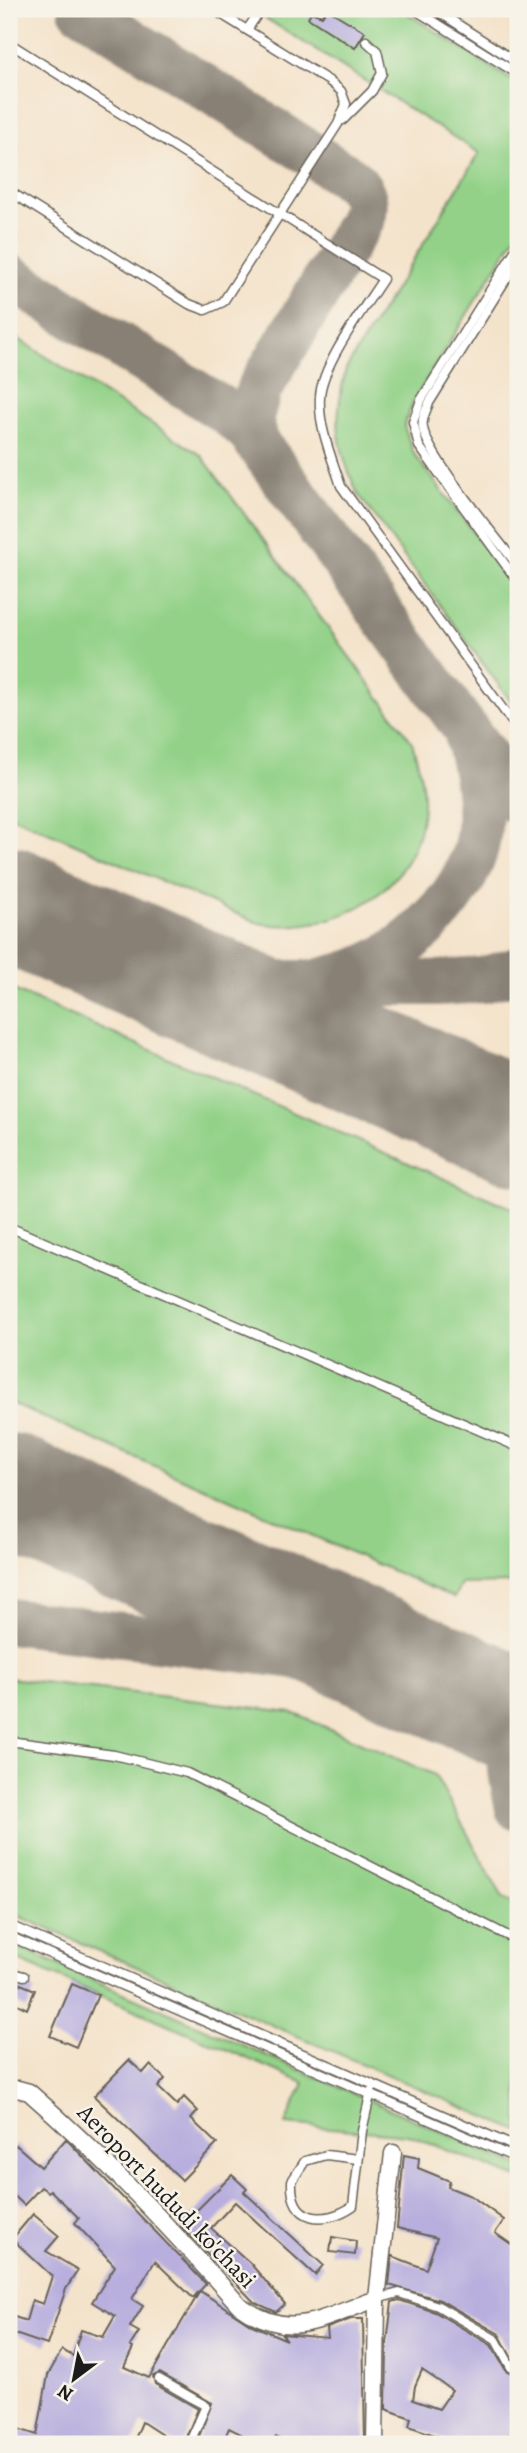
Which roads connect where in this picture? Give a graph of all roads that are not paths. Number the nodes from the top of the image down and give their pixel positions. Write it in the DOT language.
graph roads {
  1 [pos="213,9"];
  2 [pos="261,9"];
  3 [pos="414,9"];
  4 [pos="434,9"];
  5 [pos="247,30"];
  6 [pos="366,41"];
  7 [pos="9,43"];
  8 [pos="518,63"];
  9 [pos="518,74"];
  10 [pos="338,124"];
  11 [pos="9,191"];
  12 [pos="280,214"];
  13 [pos="518,246"];
  14 [pos="518,260"];
  15 [pos="518,566"];
  16 [pos="518,582"];
  17 [pos="518,730"];
  18 [pos="9,1227"];
  19 [pos="518,1447"];
  20 [pos="9,1741"];
  21 [pos="9,1925"];
  22 [pos="9,1936"];
  23 [pos="518,1941"];
  24 [pos="9,1972"];
  25 [pos="24,1976"];
  26 [pos="374,2085"];
  27 [pos="9,2092"];
  28 [pos="370,2094"];
  29 [pos="518,2148"];
  30 [pos="393,2153"];
  31 [pos="358,2159"];
  32 [pos="518,2159"];
  33 [pos="377,2299"];
  34 [pos="511,2367"];
  35 [pos="159,2379"];
  36 [pos="189,2444"];
  37 [pos="375,2444"];
  1 -- 5 [label="lane"];
  2 -- 5 [label="lane"];
  3 -- 9 [label="lane"];
  4 -- 8 [label="lane"];
  5 -- 10 [label="lane"];
  6 -- 10 [label="lane"];
  7 -- 12 [label="lane"];
  10 -- 12 [label="lane"];
  11 -- 12 [label="lane"];
  12 -- 17 [label="lane"];
  13 -- 16 [label="lane"];
  14 -- 15 [label="lane"];
  18 -- 19 [label="lane"];
  20 -- 23 [label="lane"];
  21 -- 26 [label="lane"];
  22 -- 28 [label="lane"];
  24 -- 25 [label="lane"];
  26 -- 28 [label="lane"];
  26 -- 29 [label="lane"];
  27 -- 33 [label="street, Aeroport hududi ko'chasi"];
  28 -- 31 [label="lane"];
  28 -- 32 [label="lane"];
  30 -- 33 [label="street"];
  31 -- 31 [label="lane"];
  33 -- 34 [label="lane"];
  33 -- 37 [label="street"];
  35 -- 36 [label="lane"];
}
